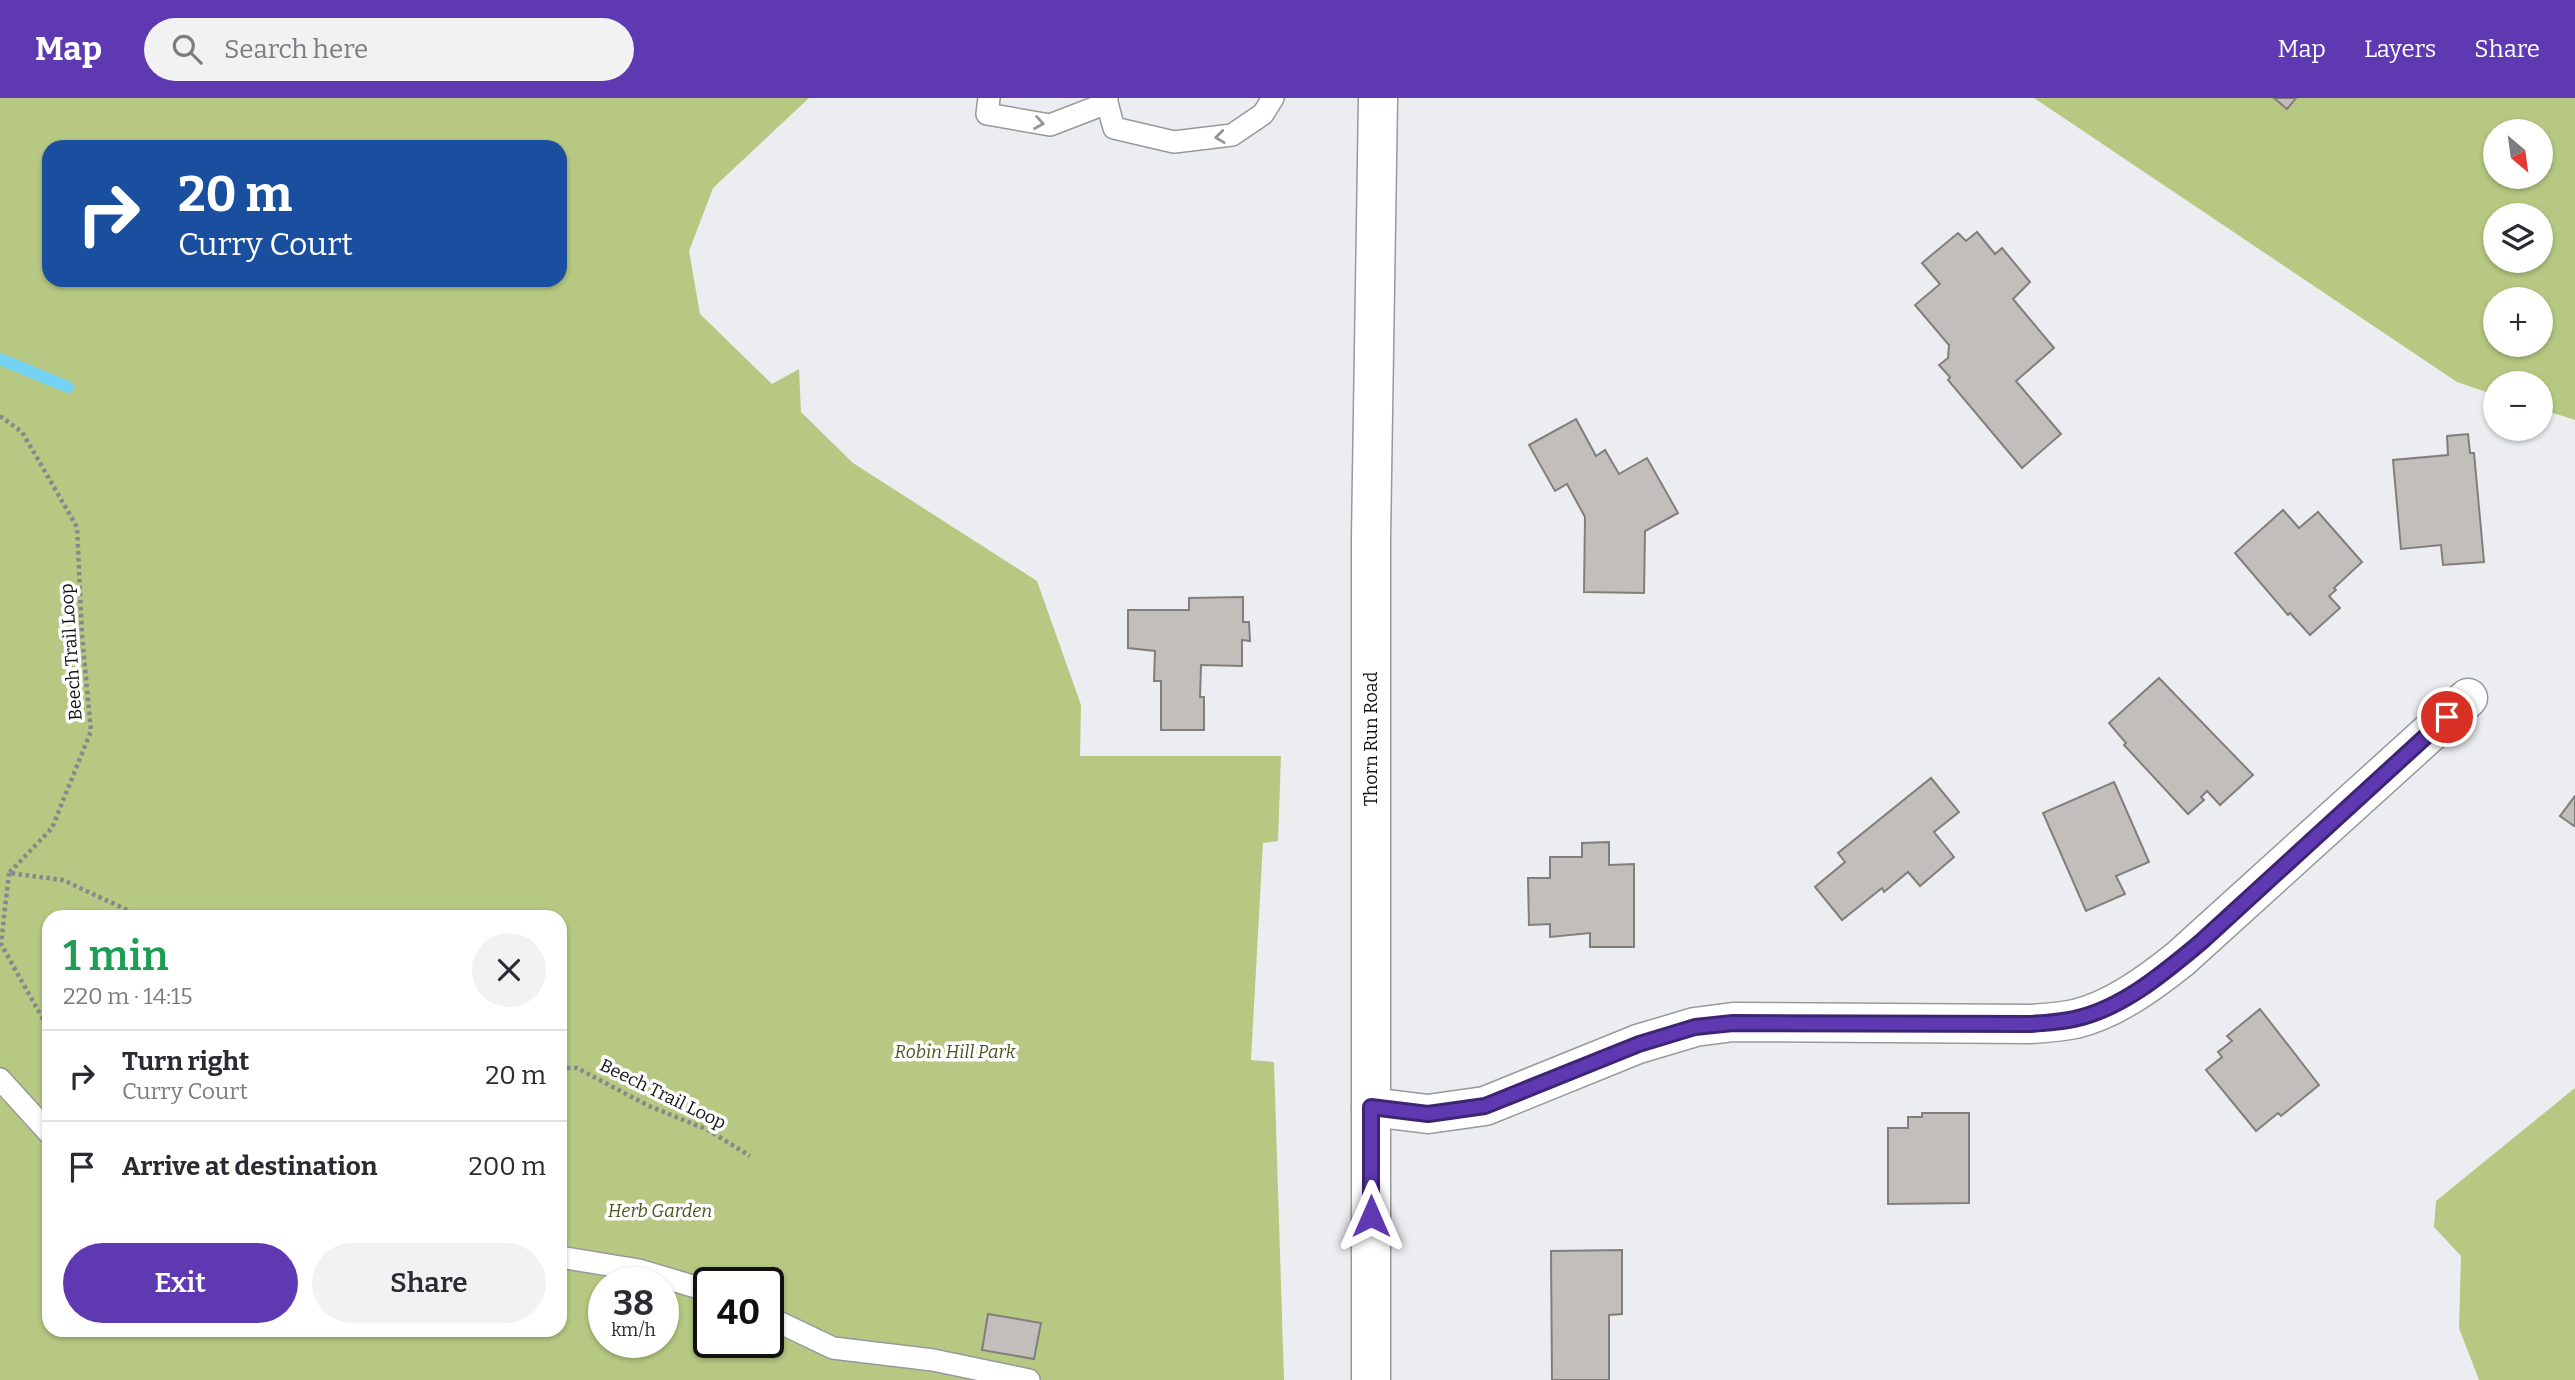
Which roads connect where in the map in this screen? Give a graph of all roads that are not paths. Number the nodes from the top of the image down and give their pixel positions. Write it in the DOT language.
graph roads {
  1 [pos="989,98"];
  2 [pos="1273,98"];
  3 [pos="1378,98"];
  4 [pos="1107,100"];
  5 [pos="2468,698"];
  6 [pos="0,1079"];
  7 [pos="1371,1107"];
  8 [pos="42,1125"];
  9 [pos="567,1258"];
  10 [pos="693,1285"];
  11 [pos="784,1325"];
  12 [pos="1029,1380"];
  13 [pos="1371,1380"];
  1 -- 4 [label="lane, one-way"];
  2 -- 4 [label="lane, one-way"];
  3 -- 7 [label="street, Thorn Run Road"];
  5 -- 7 [label="street"];
  6 -- 8 [label="lane"];
  7 -- 13 [label="street, Thorn Run Road"];
  9 -- 10 [label="lane"];
  11 -- 12 [label="lane"];
}
